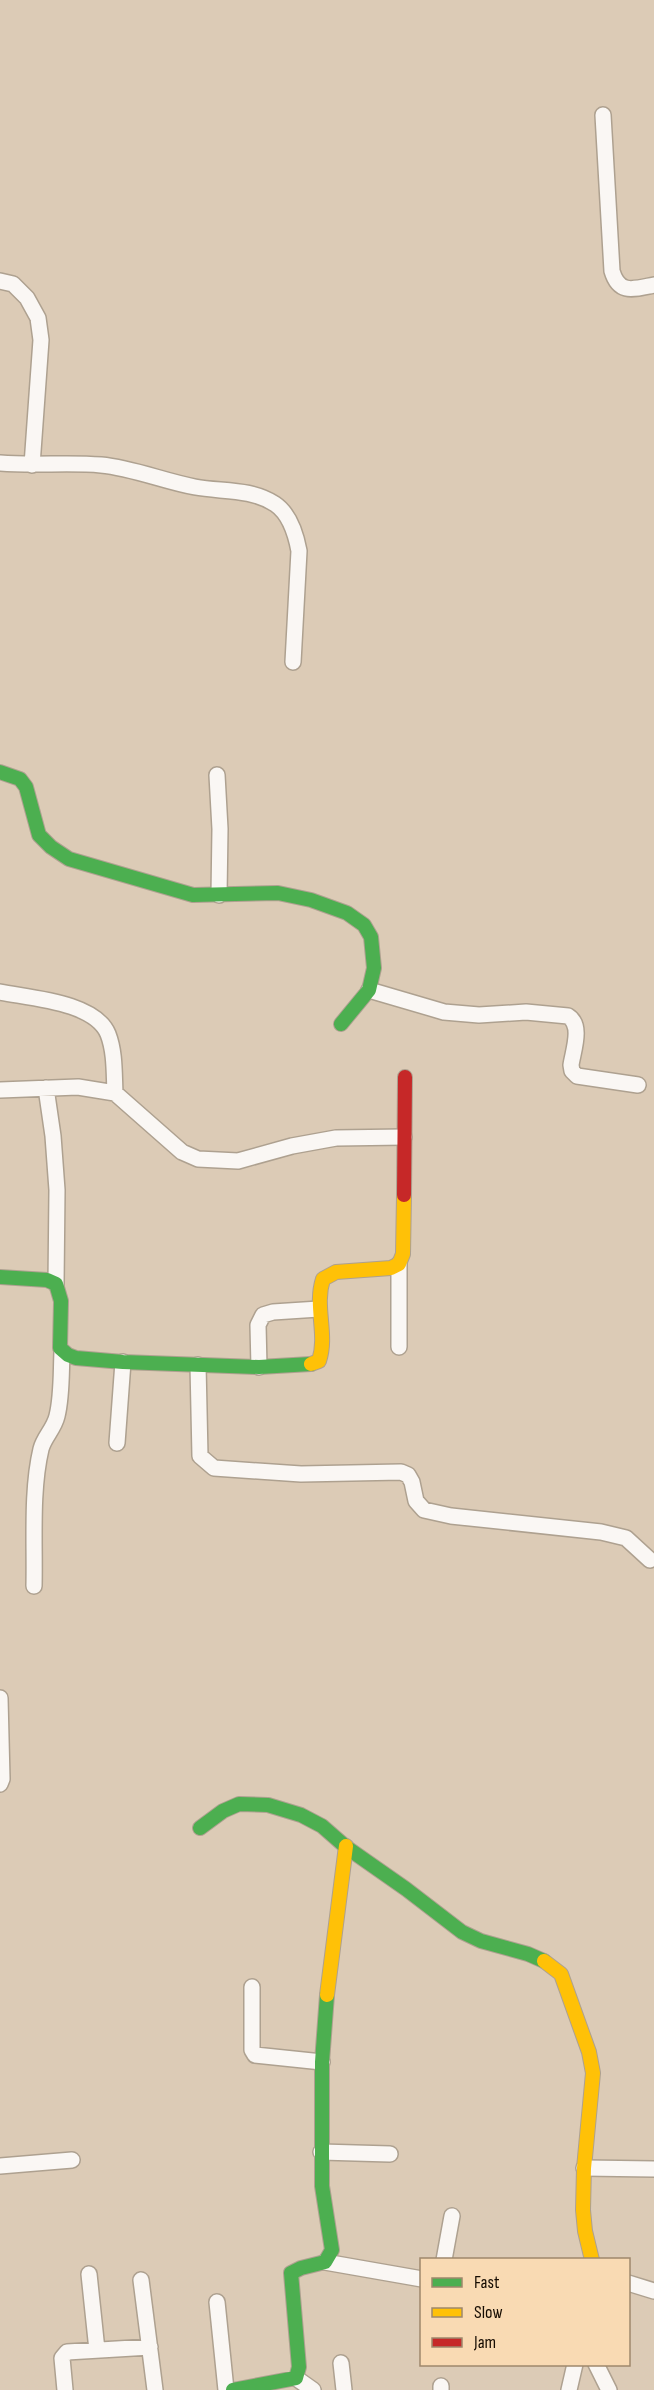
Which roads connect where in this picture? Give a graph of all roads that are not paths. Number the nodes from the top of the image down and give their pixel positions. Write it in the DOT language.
graph roads {
  1 [pos="603,115"];
  2 [pos="0,281"];
  3 [pos="654,285"];
  4 [pos="0,463"];
  5 [pos="32,465"];
  6 [pos="293,662"];
  7 [pos="0,772"];
  8 [pos="217,775"];
  9 [pos="219,895"];
  10 [pos="369,990"];
  11 [pos="0,992"];
  12 [pos="341,1024"];
  13 [pos="405,1077"];
  14 [pos="638,1085"];
  15 [pos="46,1088"];
  16 [pos="0,1090"];
  17 [pos="115,1093"];
  18 [pos="404,1137"];
  19 [pos="399,1264"];
  20 [pos="0,1277"];
  21 [pos="56,1284"];
  22 [pos="319,1309"];
  23 [pos="399,1347"];
  24 [pos="62,1352"];
  25 [pos="123,1362"];
  26 [pos="198,1365"];
  27 [pos="259,1367"];
  28 [pos="117,1443"];
  29 [pos="650,1560"];
  30 [pos="34,1587"];
  31 [pos="0,1698"];
  32 [pos="0,1784"];
  33 [pos="200,1828"];
  34 [pos="346,1846"];
  35 [pos="252,1987"];
  36 [pos="322,2062"];
  37 [pos="321,2152"];
  38 [pos="390,2154"];
  39 [pos="72,2160"];
  40 [pos="0,2166"];
  41 [pos="584,2168"];
  42 [pos="654,2169"];
  43 [pos="452,2216"];
  44 [pos="444,2258"];
  45 [pos="592,2258"];
  46 [pos="325,2262"];
  47 [pos="89,2274"];
  48 [pos="420,2278"];
  49 [pos="141,2280"];
  50 [pos="630,2284"];
  51 [pos="654,2291"];
  52 [pos="217,2302"];
  53 [pos="150,2347"];
  54 [pos="97,2350"];
  55 [pos="341,2362"];
  56 [pos="575,2366"];
  57 [pos="597,2366"];
  58 [pos="296,2378"];
  59 [pos="65,2390"];
  60 [pos="155,2390"];
  61 [pos="226,2390"];
  62 [pos="233,2390"];
  63 [pos="313,2390"];
  64 [pos="344,2390"];
  65 [pos="569,2390"];
  66 [pos="609,2390"];
  1 -- 3 [label="street"];
  2 -- 5 [label="street"];
  4 -- 5 [label="street"];
  5 -- 6 [label="street"];
  7 -- 9 [label="street"];
  8 -- 9 [label="street"];
  9 -- 10 [label="street"];
  10 -- 12 [label="street"];
  10 -- 14 [label="street"];
  11 -- 17 [label="street"];
  13 -- 18 [label="street"];
  15 -- 16 [label="street"];
  15 -- 17 [label="street"];
  15 -- 21 [label="street"];
  17 -- 18 [label="street"];
  18 -- 19 [label="street"];
  19 -- 22 [label="street"];
  19 -- 23 [label="street"];
  20 -- 21 [label="street"];
  21 -- 24 [label="street"];
  22 -- 27 [label="street"];
  22 -- 27 [label="street"];
  24 -- 25 [label="street"];
  24 -- 30 [label="street"];
  25 -- 26 [label="street"];
  25 -- 28 [label="street"];
  26 -- 27 [label="street"];
  26 -- 29 [label="street"];
  31 -- 32 [label="street"];
  33 -- 34 [label="street"];
  34 -- 36 [label="street"];
  34 -- 41 [label="street"];
  35 -- 36 [label="street"];
  36 -- 37 [label="street"];
  37 -- 38 [label="street"];
  37 -- 46 [label="street"];
  39 -- 40 [label="street"];
  41 -- 42 [label="street"];
  41 -- 45 [label="street"];
  43 -- 44 [label="street"];
  46 -- 48 [label="street"];
  46 -- 58 [label="street"];
  47 -- 54 [label="street"];
  49 -- 53 [label="street"];
  50 -- 51 [label="street"];
  52 -- 61 [label="street"];
  53 -- 54 [label="street"];
  53 -- 60 [label="street"];
  54 -- 59 [label="street"];
  55 -- 64 [label="street"];
  56 -- 65 [label="street"];
  57 -- 66 [label="street"];
  58 -- 62 [label="street"];
  58 -- 63 [label="street"];
}
